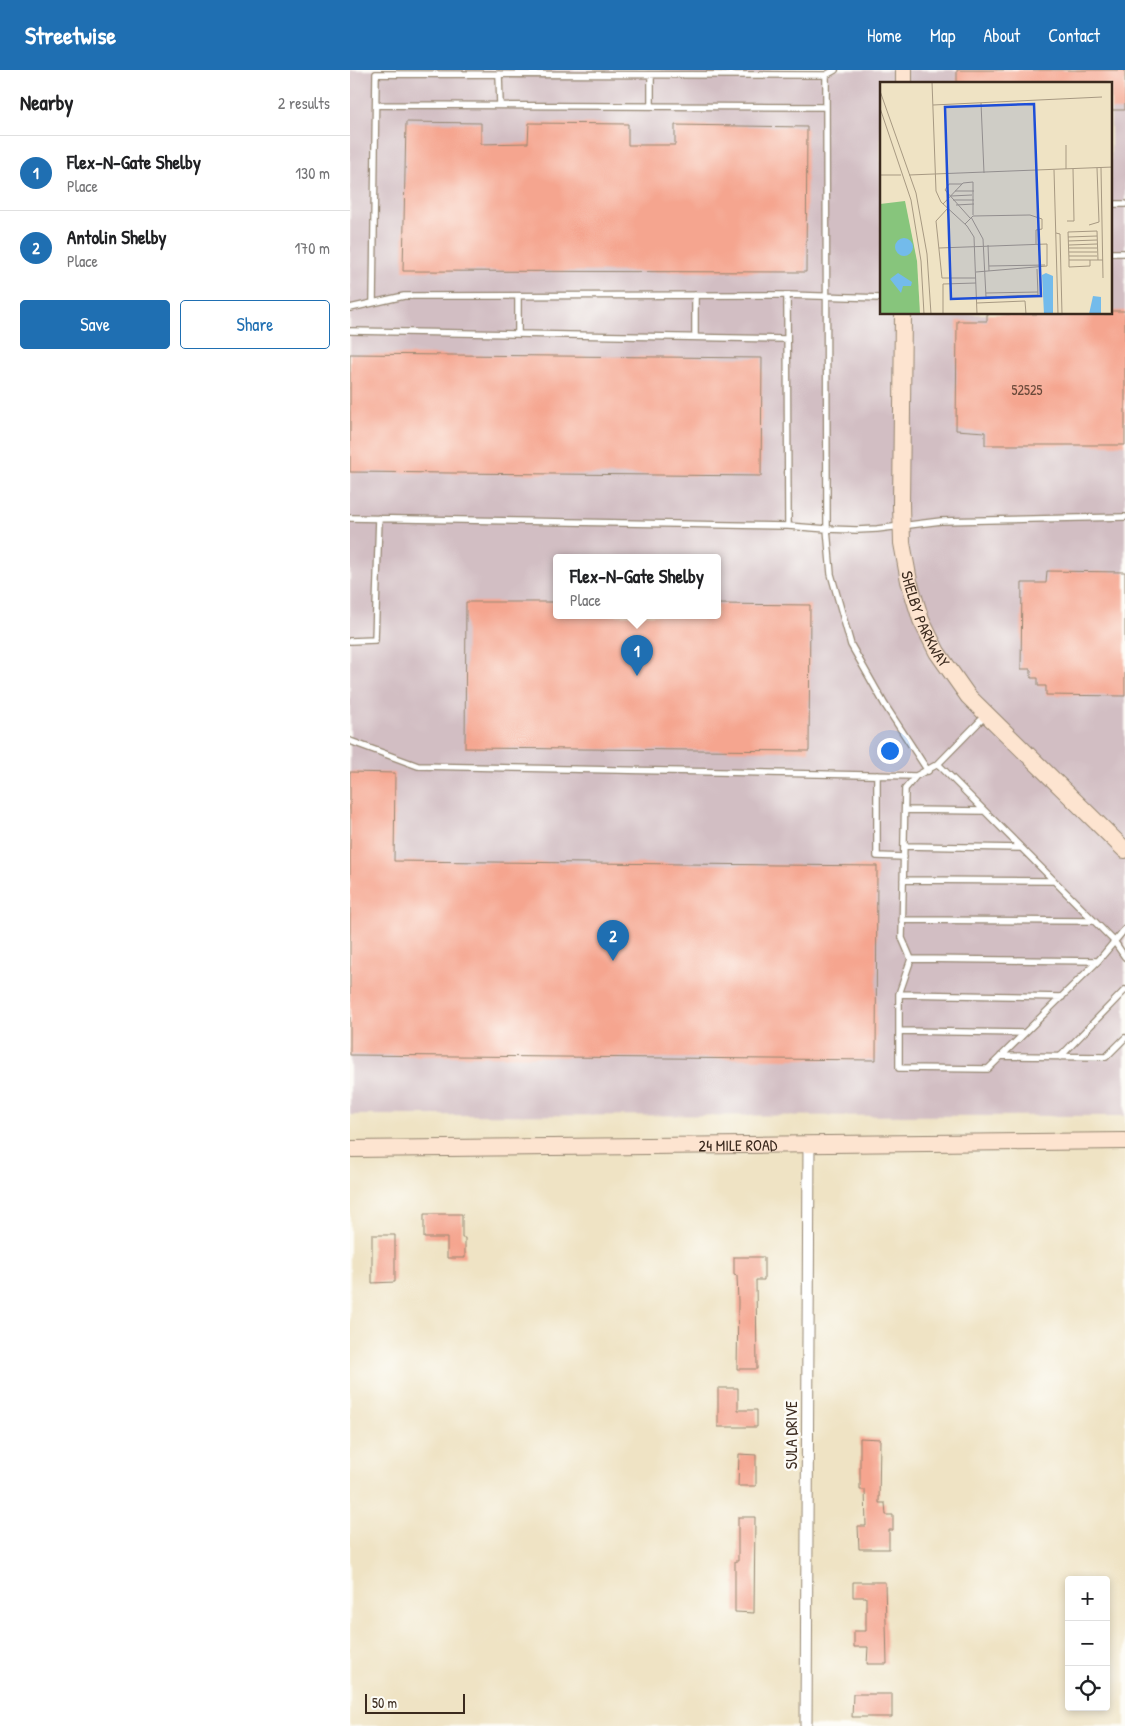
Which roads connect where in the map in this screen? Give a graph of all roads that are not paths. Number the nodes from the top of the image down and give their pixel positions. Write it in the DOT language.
graph roads {
  1 [pos="835,70"];
  2 [pos="499,74"];
  3 [pos="651,75"];
  4 [pos="826,75"];
  5 [pos="376,105"];
  6 [pos="500,106"];
  7 [pos="651,106"];
  8 [pos="826,108"];
  9 [pos="1112,204"];
  10 [pos="1125,204"];
  11 [pos="1112,253"];
  12 [pos="1125,253"];
  13 [pos="695,295"];
  14 [pos="787,295"];
  15 [pos="518,296"];
  16 [pos="827,297"];
  17 [pos="880,298"];
  18 [pos="373,303"];
  19 [pos="350,308"];
  20 [pos="902,315"];
  21 [pos="350,331"];
  22 [pos="518,334"];
  23 [pos="695,337"];
  24 [pos="787,339"];
  25 [pos="1125,517"];
  26 [pos="350,518"];
  27 [pos="379,518"];
  28 [pos="788,526"];
  29 [pos="901,526"];
  30 [pos="827,529"];
  31 [pos="350,641"];
  32 [pos="986,714"];
  33 [pos="350,741"];
  34 [pos="938,764"];
  35 [pos="928,771"];
  36 [pos="877,775"];
  37 [pos="916,776"];
  38 [pos="905,810"];
  39 [pos="984,812"];
  40 [pos="904,846"];
  41 [pos="1020,848"];
  42 [pos="1125,850"];
  43 [pos="904,857"];
  44 [pos="903,880"];
  45 [pos="1054,882"];
  46 [pos="902,920"];
  47 [pos="1094,921"];
  48 [pos="1125,929"];
  49 [pos="1114,942"];
  50 [pos="1125,957"];
  51 [pos="911,959"];
  52 [pos="1098,961"];
  53 [pos="1125,990"];
  54 [pos="899,994"];
  55 [pos="1062,996"];
  56 [pos="899,1031"];
  57 [pos="1024,1033"];
  58 [pos="1125,1038"];
  59 [pos="1001,1056"];
  60 [pos="1060,1057"];
  61 [pos="1125,1141"];
  62 [pos="809,1144"];
  63 [pos="350,1149"];
  64 [pos="806,1726"];
  1 -- 4 [label="lane"];
  2 -- 3 [label="lane"];
  2 -- 5 [label="lane"];
  2 -- 6 [label="lane"];
  3 -- 4 [label="lane"];
  3 -- 7 [label="lane"];
  4 -- 8 [label="lane"];
  5 -- 6 [label="lane"];
  5 -- 18 [label="lane"];
  6 -- 7 [label="lane"];
  7 -- 8 [label="lane"];
  8 -- 16 [label="lane"];
  9 -- 10 [label="lane"];
  11 -- 12 [label="lane"];
  13 -- 14 [label="lane"];
  13 -- 15 [label="lane"];
  13 -- 23 [label="lane"];
  14 -- 16 [label="lane"];
  14 -- 24 [label="lane"];
  15 -- 18 [label="lane"];
  15 -- 22 [label="lane"];
  16 -- 17 [label="lane"];
  16 -- 30 [label="lane"];
  18 -- 19 [label="lane"];
  20 -- 29 [label="street, SHELBY PARKWAY"];
  21 -- 22 [label="lane"];
  22 -- 23 [label="lane"];
  23 -- 24 [label="lane"];
  24 -- 28 [label="lane"];
  25 -- 29 [label="lane"];
  26 -- 27 [label="lane"];
  27 -- 28 [label="lane"];
  27 -- 31 [label="lane"];
  28 -- 30 [label="lane"];
  29 -- 30 [label="lane"];
  29 -- 32 [label="street, SHELBY PARKWAY"];
  30 -- 35 [label="lane"];
  32 -- 34 [label="lane"];
  32 -- 42 [label="street, SHELBY PARKWAY"];
  33 -- 36 [label="lane"];
  34 -- 35 [label="lane"];
  34 -- 39 [label="lane"];
  35 -- 37 [label="lane"];
  36 -- 37 [label="lane"];
  36 -- 43 [label="lane"];
  37 -- 38 [label="lane"];
  38 -- 39 [label="lane"];
  38 -- 40 [label="lane"];
  39 -- 41 [label="lane"];
  40 -- 41 [label="lane"];
  40 -- 43 [label="lane"];
  41 -- 45 [label="lane"];
  43 -- 44 [label="lane"];
  44 -- 45 [label="lane"];
  44 -- 46 [label="lane"];
  45 -- 47 [label="lane"];
  46 -- 47 [label="lane"];
  46 -- 51 [label="lane"];
  47 -- 49 [label="lane"];
  48 -- 49 [label="lane"];
  49 -- 50 [label="lane"];
  49 -- 52 [label="lane"];
  51 -- 52 [label="lane"];
  51 -- 54 [label="lane"];
  52 -- 55 [label="lane"];
  53 -- 60 [label="lane"];
  54 -- 55 [label="lane"];
  54 -- 56 [label="lane"];
  55 -- 57 [label="lane"];
  56 -- 57 [label="lane"];
  56 -- 59 [label="lane"];
  57 -- 59 [label="lane"];
  58 -- 60 [label="lane"];
  59 -- 60 [label="lane"];
  61 -- 62 [label="street, 24 MILE ROAD"];
  62 -- 63 [label="street, 24 MILE ROAD"];
  62 -- 64 [label="street, SULA DRIVE"];
}
